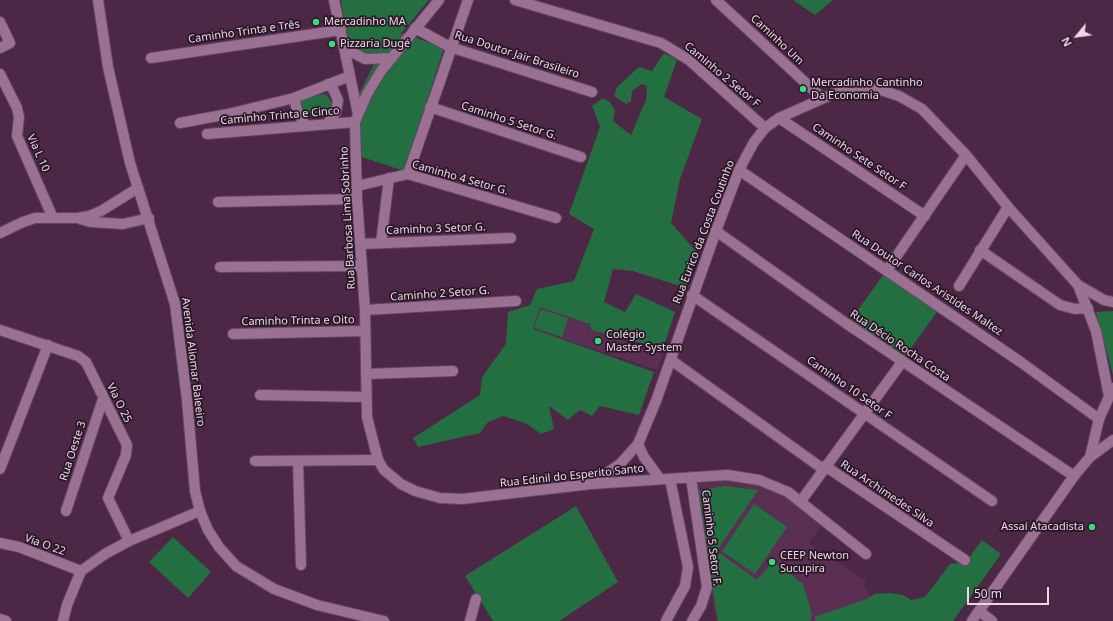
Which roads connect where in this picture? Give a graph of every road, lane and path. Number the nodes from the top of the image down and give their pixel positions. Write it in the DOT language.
graph roads {
  1 [pos="98,0"];
  2 [pos="334,0"];
  3 [pos="439,0"];
  4 [pos="468,0"];
  5 [pos="515,0"];
  6 [pos="716,0"];
  7 [pos="0,22"];
  8 [pos="415,28"];
  9 [pos="341,30"];
  10 [pos="0,48"];
  11 [pos="344,48"];
  12 [pos="450,48"];
  13 [pos="151,58"];
  14 [pos="391,58"];
  15 [pos="0,74"];
  16 [pos="350,76"];
  17 [pos="328,84"];
  18 [pos="592,92"];
  19 [pos="294,98"];
  20 [pos="822,98"];
  21 [pos="430,108"];
  22 [pos="356,118"];
  23 [pos="779,118"];
  24 [pos="180,123"];
  25 [pos="305,124"];
  26 [pos="327,124"];
  27 [pos="765,128"];
  28 [pos="207,134"];
  29 [pos="966,155"];
  30 [pos="582,157"];
  31 [pos="739,170"];
  32 [pos="408,174"];
  33 [pos="389,178"];
  34 [pos="357,186"];
  35 [pos="138,188"];
  36 [pos="357,199"];
  37 [pos="218,202"];
  38 [pos="1008,207"];
  39 [pos="101,211"];
  40 [pos="925,216"];
  41 [pos="53,218"];
  42 [pos="78,218"];
  43 [pos="149,218"];
  44 [pos="556,218"];
  45 [pos="104,223"];
  46 [pos="716,231"];
  47 [pos="1,235"];
  48 [pos="511,238"];
  49 [pos="381,243"];
  50 [pos="361,244"];
  51 [pos="980,250"];
  52 [pos="361,266"];
  53 [pos="220,267"];
  54 [pos="887,270"];
  55 [pos="1078,285"];
  56 [pos="959,286"];
  57 [pos="692,295"];
  58 [pos="516,301"];
  59 [pos="1113,302"];
  60 [pos="1088,308"];
  61 [pos="365,310"];
  62 [pos="0,330"];
  63 [pos="364,331"];
  64 [pos="232,334"];
  65 [pos="48,345"];
  66 [pos="671,360"];
  67 [pos="902,362"];
  68 [pos="453,372"];
  69 [pos="366,374"];
  70 [pos="260,395"];
  71 [pos="1112,396"];
  72 [pos="366,397"];
  73 [pos="103,399"];
  74 [pos="865,414"];
  75 [pos="1099,419"];
  76 [pos="1113,440"];
  77 [pos="638,444"];
  78 [pos="1090,457"];
  79 [pos="378,460"];
  80 [pos="255,461"];
  81 [pos="298,462"];
  82 [pos="824,468"];
  83 [pos="0,469"];
  84 [pos="1074,476"];
  85 [pos="691,478"];
  86 [pos="665,479"];
  87 [pos="591,484"];
  88 [pos="801,501"];
  89 [pos="992,501"];
  90 [pos="66,511"];
  91 [pos="200,511"];
  92 [pos="129,541"];
  93 [pos="0,543"];
  94 [pos="866,554"];
  95 [pos="965,560"];
  96 [pos="301,565"];
  97 [pos="81,571"];
  98 [pos="476,599"];
  99 [pos="979,611"];
  100 [pos="361,618"];
  101 [pos="0,619"];
  102 [pos="6,621"];
  103 [pos="63,621"];
  104 [pos="384,621"];
  105 [pos="470,621"];
  106 [pos="666,621"];
  107 [pos="692,621"];
  108 [pos="972,621"];
  109 [pos="992,621"];
  1 -- 35 [label="street, Avenida Aliomar Baleeiro"];
  2 -- 9 [label="street"];
  3 -- 8 [label="street, Rua Barbosa Lima Sobrinho"];
  4 -- 12 [label="street"];
  5 -- 27 [label="street, Caminho 2 Setor F"];
  6 -- 20 [label="street, Caminho Um"];
  7 -- 10 [label="street"];
  8 -- 12 [label="street, Rua Doutor Jair Brasileiro"];
  8 -- 14 [label="street, Rua Barbosa Lima Sobrinho"];
  9 -- 11 [label="street"];
  9 -- 13 [label="street, Caminho Trinta e Três"];
  11 -- 14 [label="street"];
  11 -- 16 [label="street"];
  12 -- 18 [label="street, Rua Doutor Jair Brasileiro"];
  12 -- 21 [label="street"];
  14 -- 22 [label="street, Rua Barbosa Lima Sobrinho"];
  15 -- 41 [label="street, Via L 10"];
  16 -- 17 [label="street"];
  16 -- 22 [label="street"];
  17 -- 19 [label="street"];
  17 -- 26 [label="street"];
  19 -- 24 [label="street"];
  19 -- 25 [label="street"];
  20 -- 23 [label="street, Rua Eurico da Costa Coutinho"];
  20 -- 29 [label="street, Rua Eurico da Costa Coutinho"];
  21 -- 30 [label="street, Caminho 5 Setor G."];
  21 -- 32 [label="street"];
  22 -- 26 [label="street, Caminho Trinta e Cinco"];
  22 -- 34 [label="street, Rua Barbosa Lima Sobrinho"];
  23 -- 27 [label="street, Rua Eurico da Costa Coutinho"];
  23 -- 40 [label="street, Caminho Sete Setor F"];
  25 -- 26 [label="street, Caminho Trinta e Cinco"];
  25 -- 28 [label="street, Caminho Trinta e Cinco"];
  27 -- 31 [label="street, Rua Eurico da Costa Coutinho"];
  29 -- 38 [label="street, Rua Eurico da Costa Coutinho"];
  29 -- 40 [label="street"];
  31 -- 46 [label="street, Rua Eurico da Costa Coutinho"];
  31 -- 54 [label="street, Rua Doutor Carlos Aristides Maltez"];
  32 -- 33 [label="street, Caminho 4 Setor G."];
  32 -- 44 [label="street, Caminho 4 Setor G."];
  33 -- 34 [label="street, Caminho 4 Setor G."];
  33 -- 49 [label="street"];
  34 -- 36 [label="street, Rua Barbosa Lima Sobrinho"];
  35 -- 39 [label="street"];
  35 -- 43 [label="street, Avenida Aliomar Baleeiro"];
  36 -- 37 [label="street"];
  36 -- 50 [label="street, Rua Barbosa Lima Sobrinho"];
  38 -- 51 [label="street"];
  38 -- 55 [label="street, Rua Eurico da Costa Coutinho"];
  39 -- 42 [label="street"];
  39 -- 45 [label="street"];
  40 -- 54 [label="street"];
  41 -- 42 [label="street"];
  41 -- 47 [label="street"];
  42 -- 45 [label="street"];
  43 -- 45 [label="street"];
  43 -- 91 [label="street, Avenida Aliomar Baleeiro"];
  46 -- 57 [label="street, Rua Eurico da Costa Coutinho"];
  46 -- 67 [label="street, Rua Décio Rocha Costa"];
  48 -- 49 [label="street, Caminho 3 Setor G."];
  49 -- 50 [label="street, Caminho 3 Setor G."];
  50 -- 52 [label="street, Rua Barbosa Lima Sobrinho"];
  51 -- 56 [label="street"];
  51 -- 60 [label="street"];
  52 -- 53 [label="street"];
  52 -- 61 [label="street, Rua Barbosa Lima Sobrinho"];
  54 -- 75 [label="street, Rua Doutor Carlos Aristides Maltez"];
  55 -- 59 [label="street, Rua Eurico da Costa Coutinho"];
  55 -- 60 [label="street, Rua Eurico da Costa Coutinho"];
  57 -- 66 [label="street, Rua Eurico da Costa Coutinho"];
  57 -- 74 [label="street, Caminho 10 Setor F"];
  58 -- 61 [label="street, Caminho 2 Setor G."];
  60 -- 71 [label="street, Rua Eurico da Costa Coutinho"];
  61 -- 63 [label="street, Rua Barbosa Lima Sobrinho"];
  62 -- 65 [label="street, Via O 25"];
  63 -- 64 [label="street, Caminho Trinta e Oito"];
  63 -- 69 [label="street, Rua Barbosa Lima Sobrinho"];
  65 -- 73 [label="street, Via O 25"];
  65 -- 83 [label="street"];
  66 -- 77 [label="street, Rua Eurico da Costa Coutinho"];
  66 -- 82 [label="street, Rua Archimedes Silva"];
  67 -- 74 [label="street, Rua Archimedes Silva"];
  67 -- 84 [label="street, Rua Décio Rocha Costa"];
  68 -- 69 [label="street"];
  69 -- 72 [label="street, Rua Barbosa Lima Sobrinho"];
  70 -- 72 [label="street"];
  71 -- 75 [label="street, Rua Eurico da Costa Coutinho"];
  72 -- 79 [label="street, Rua Barbosa Lima Sobrinho"];
  73 -- 90 [label="street, Rua Oeste 3"];
  73 -- 92 [label="street, Via O 25"];
  74 -- 82 [label="street, Rua Archimedes Silva"];
  74 -- 89 [label="street, Caminho 10 Setor F"];
  75 -- 78 [label="street, Rua Eurico da Costa Coutinho"];
  76 -- 78 [label="street, Rua Eurico da Costa Coutinho"];
  77 -- 86 [label="street"];
  77 -- 87 [label="street, Rua Eurico da Costa Coutinho"];
  78 -- 84 [label="street, Rua Eurico da Costa Coutinho"];
  79 -- 81 [label="street"];
  79 -- 87 [label="street, Rua Edinil do Esperito Santo"];
  80 -- 81 [label="street"];
  81 -- 96 [label="street"];
  82 -- 88 [label="street"];
  82 -- 95 [label="street, Rua Archimedes Silva"];
  84 -- 99 [label="street, Rua Eurico da Costa Coutinho"];
  85 -- 86 [label="street, Rua Edinil do Esperito Santo"];
  85 -- 88 [label="street, Rua Edinil do Esperito Santo"];
  85 -- 107 [label="street, Caminho 5 Setor F."];
  86 -- 87 [label="street, Rua Edinil do Esperito Santo"];
  86 -- 106 [label="street"];
  88 -- 94 [label="street, Rua Edinil do Esperito Santo"];
  91 -- 92 [label="street"];
  91 -- 100 [label="street, Avenida Aliomar Baleeiro"];
  92 -- 97 [label="street"];
  93 -- 97 [label="street, Via O 22"];
  97 -- 103 [label="street"];
  98 -- 105 [label="street"];
  99 -- 108 [label="street, Rua Eurico da Costa Coutinho"];
  99 -- 109 [label="street"];
  100 -- 104 [label="street, Avenida Aliomar Baleeiro"];
  101 -- 102 [label="street"];
}
